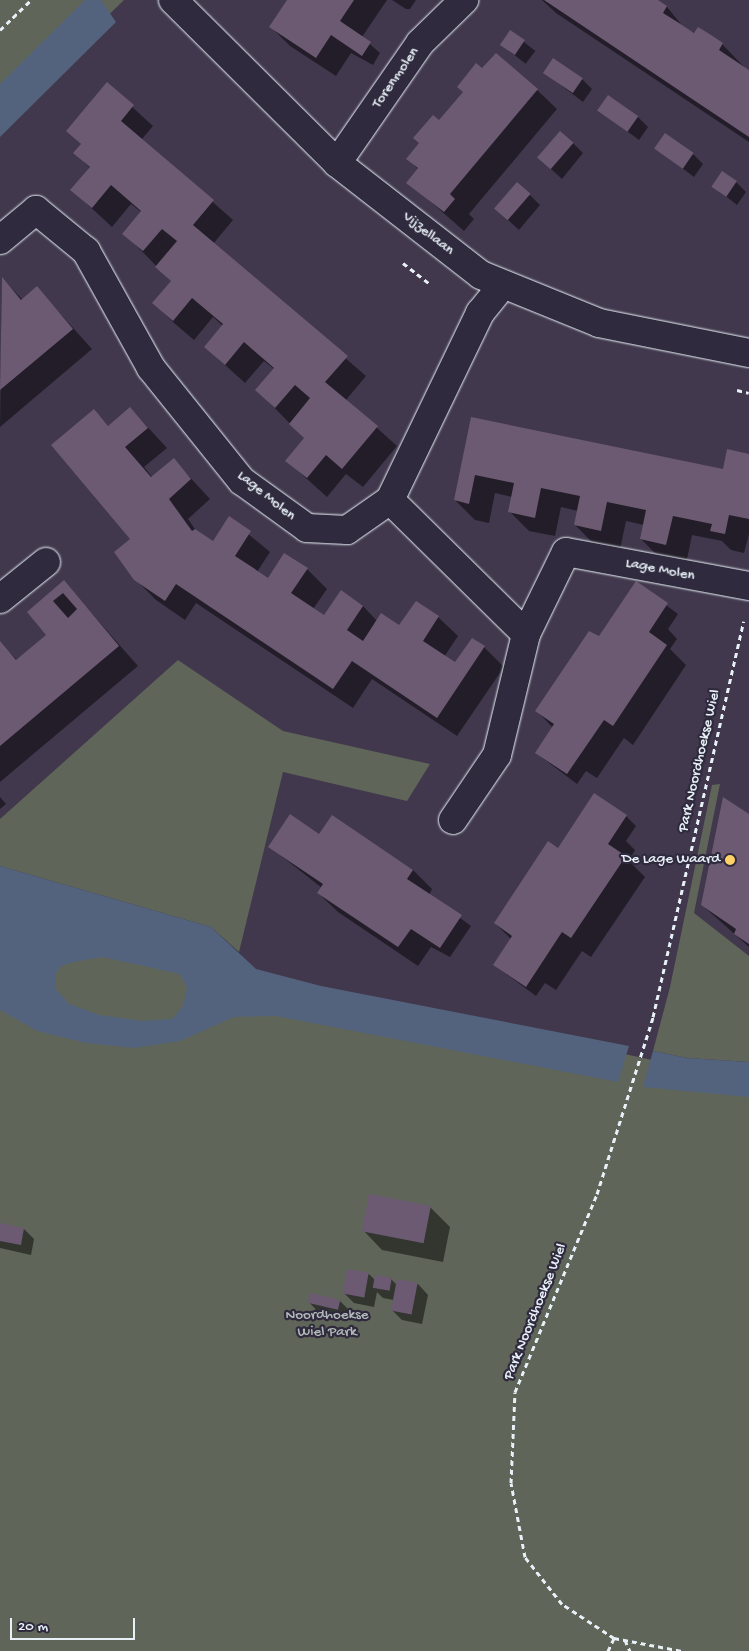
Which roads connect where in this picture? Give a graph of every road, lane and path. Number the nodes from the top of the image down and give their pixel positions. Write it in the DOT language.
graph roads {
  1 [pos="31,0"];
  2 [pos="173,0"];
  3 [pos="464,0"];
  4 [pos="0,30"];
  5 [pos="337,163"];
  6 [pos="0,240"];
  7 [pos="502,286"];
  8 [pos="749,353"];
  9 [pos="390,500"];
  10 [pos="46,562"];
  11 [pos="749,586"];
  12 [pos="0,599"];
  13 [pos="745,616"];
  14 [pos="526,634"];
  15 [pos="453,820"];
  16 [pos="614,1638"];
  17 [pos="624,1640"];
  18 [pos="608,1651"];
  19 [pos="630,1651"];
  20 [pos="682,1651"];
  1 -- 4 [label="path"];
  2 -- 5 [label="street, Vijzellaan"];
  3 -- 5 [label="street, Torenmolen"];
  5 -- 7 [label="street, Vijzellaan"];
  6 -- 9 [label="street, Lage Molen"];
  7 -- 8 [label="street, Vijzellaan"];
  7 -- 9 [label="street, Lage Molen"];
  9 -- 14 [label="street"];
  10 -- 12 [label="street"];
  11 -- 14 [label="street, Lage Molen"];
  13 -- 16 [label="path, Park Noordhoekse Wiel"];
  14 -- 15 [label="street, Lage Molen"];
  16 -- 17 [label="path"];
  16 -- 18 [label="path"];
  17 -- 19 [label="path"];
  17 -- 20 [label="path"];
}
